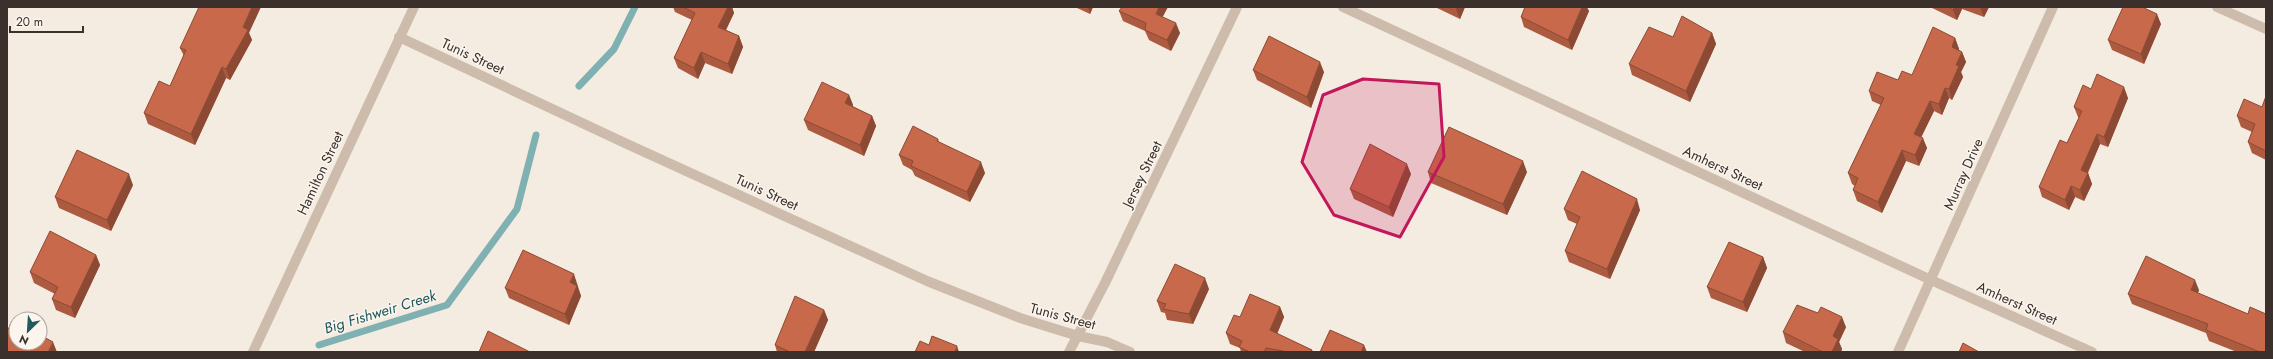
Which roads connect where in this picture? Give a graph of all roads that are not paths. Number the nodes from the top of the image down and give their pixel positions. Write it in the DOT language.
graph roads {
  1 [pos="414,7"];
  2 [pos="1237,7"];
  3 [pos="1343,7"];
  4 [pos="2053,7"];
  5 [pos="2218,7"];
  6 [pos="2266,29"];
  7 [pos="399,37"];
  8 [pos="1930,280"];
  9 [pos="1078,336"];
  10 [pos="253,352"];
  11 [pos="1069,352"];
  12 [pos="1130,352"];
  13 [pos="1898,352"];
  14 [pos="2092,352"];
  1 -- 7 [label="street, Hamilton Street"];
  2 -- 9 [label="street, Jersey Street"];
  3 -- 8 [label="street, Amherst Street"];
  4 -- 8 [label="street, Murray Drive"];
  5 -- 6 [label="street"];
  7 -- 9 [label="street, Tunis Street"];
  7 -- 10 [label="street, Hamilton Street"];
  8 -- 13 [label="street, Murray Drive"];
  8 -- 14 [label="street, Amherst Street"];
  9 -- 11 [label="street, Jersey Street"];
  9 -- 12 [label="street, Tunis Street"];
}
